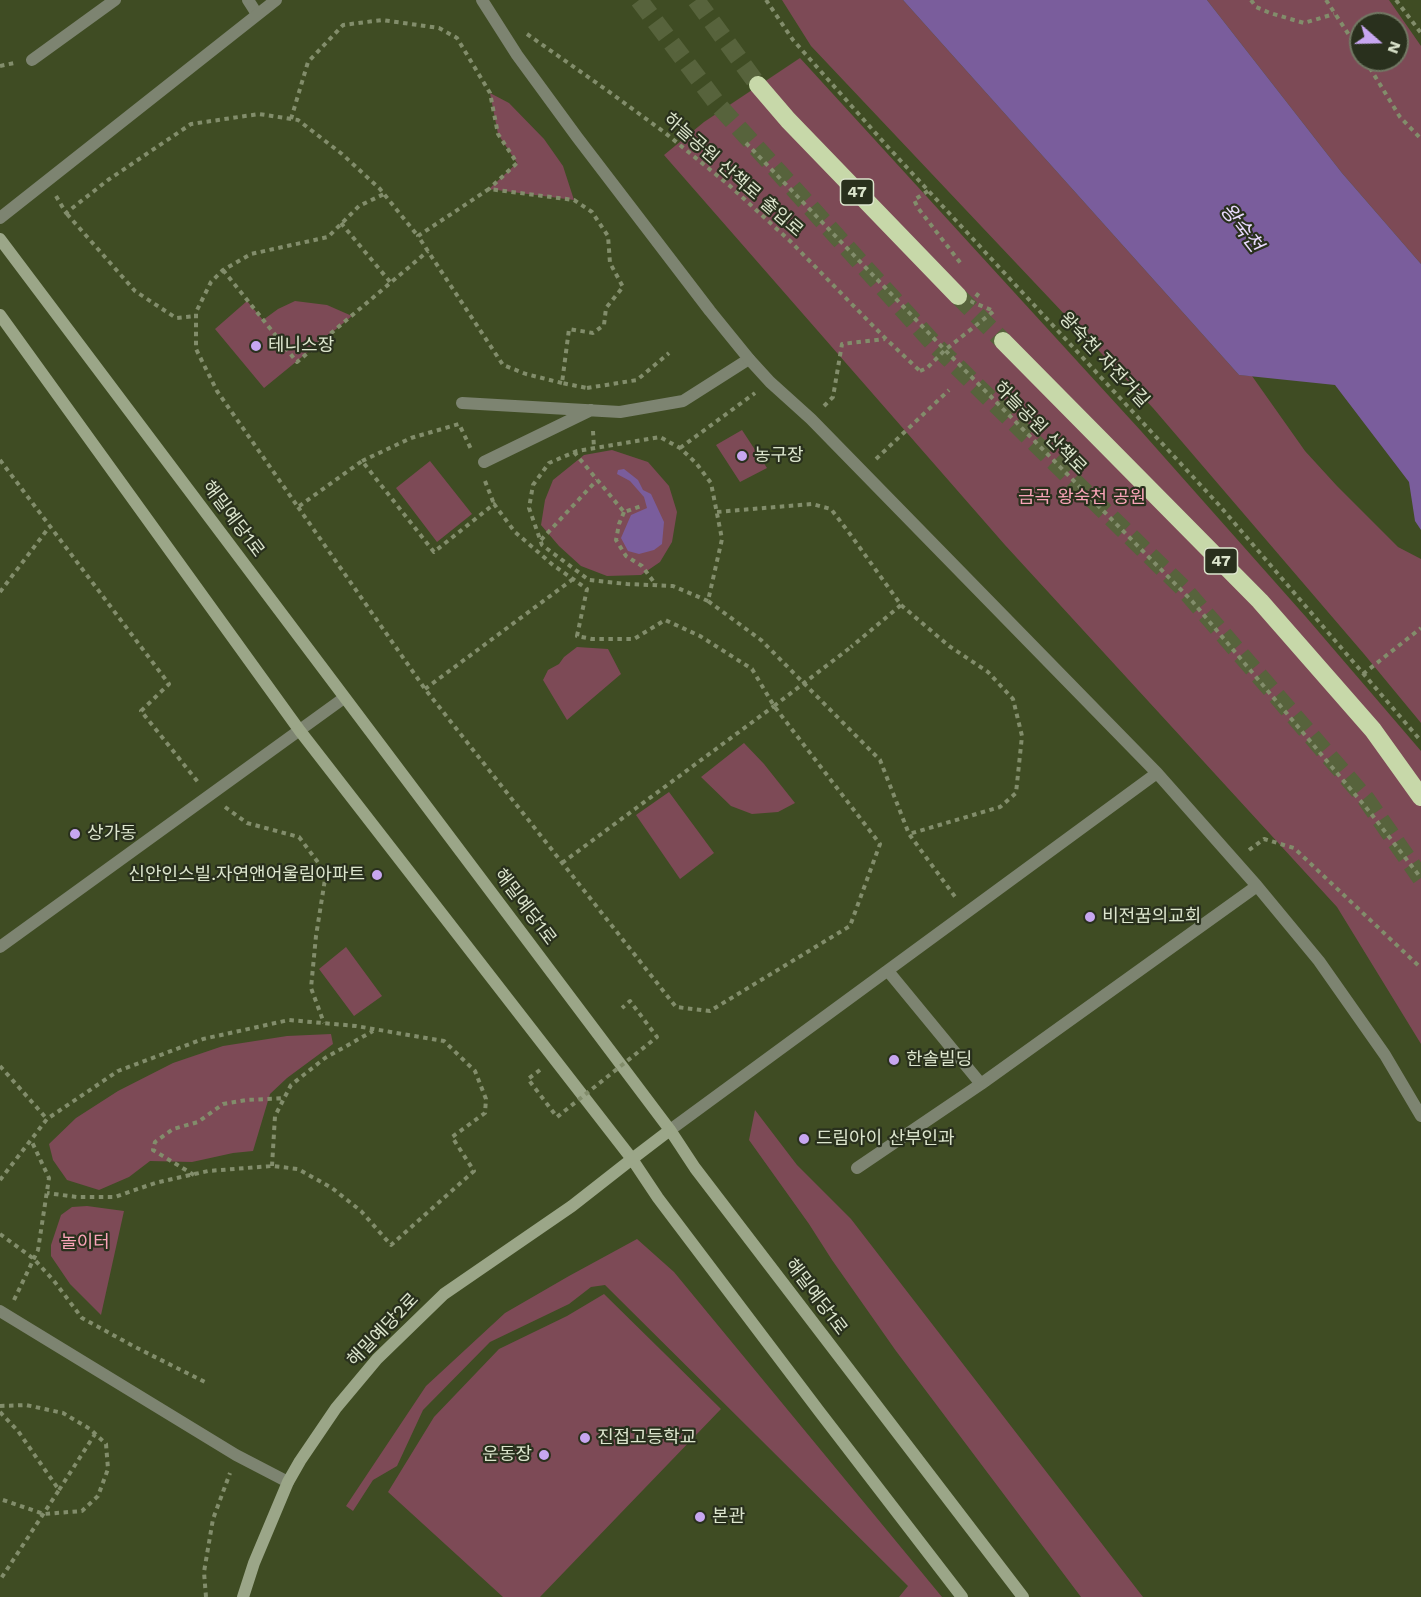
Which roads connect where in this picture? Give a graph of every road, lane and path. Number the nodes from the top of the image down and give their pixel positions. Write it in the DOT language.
graph roads {
  1 [pos="115,0"];
  2 [pos="248,0"];
  3 [pos="276,0"];
  4 [pos="482,0"];
  5 [pos="766,0"];
  6 [pos="1251,0"];
  7 [pos="1326,0"];
  8 [pos="1396,0"];
  9 [pos="257,14"];
  10 [pos="1334,14"];
  11 [pos="1421,33"];
  12 [pos="1349,36"];
  13 [pos="548,48"];
  14 [pos="32,60"];
  15 [pos="1372,72"];
  16 [pos="758,85"];
  17 [pos="291,119"];
  18 [pos="1421,139"];
  19 [pos="746,143"];
  20 [pos="48,181"];
  21 [pos="489,189"];
  22 [pos="928,191"];
  23 [pos="384,194"];
  24 [pos="66,213"];
  25 [pos="0,218"];
  26 [pos="341,223"];
  27 [pos="417,236"];
  28 [pos="0,239"];
  29 [pos="428,251"];
  30 [pos="223,270"];
  31 [pos="967,272"];
  32 [pos="391,283"];
  33 [pos="981,290"];
  34 [pos="958,296"];
  35 [pos="0,315"];
  36 [pos="196,316"];
  37 [pos="886,339"];
  38 [pos="1003,341"];
  39 [pos="945,350"];
  40 [pos="749,359"];
  41 [pos="770,382"];
  42 [pos="562,383"];
  43 [pos="587,388"];
  44 [pos="949,390"];
  45 [pos="833,397"];
  46 [pos="462,402"];
  47 [pos="591,410"];
  48 [pos="680,448"];
  49 [pos="574,452"];
  50 [pos="0,460"];
  51 [pos="362,461"];
  52 [pos="480,464"];
  53 [pos="862,472"];
  54 [pos="597,480"];
  55 [pos="494,504"];
  56 [pos="641,506"];
  57 [pos="298,507"];
  58 [pos="624,512"];
  59 [pos="717,512"];
  60 [pos="50,526"];
  61 [pos="541,540"];
  62 [pos="573,579"];
  63 [pos="656,585"];
  64 [pos="0,592"];
  65 [pos="708,601"];
  66 [pos="901,605"];
  67 [pos="1421,628"];
  68 [pos="1363,674"];
  69 [pos="425,689"];
  70 [pos="344,698"];
  71 [pos="774,706"];
  72 [pos="300,731"];
  73 [pos="1421,741"];
  74 [pos="1157,773"];
  75 [pos="209,795"];
  76 [pos="1421,797"];
  77 [pos="909,834"];
  78 [pos="1235,860"];
  79 [pos="562,863"];
  80 [pos="1421,878"];
  81 [pos="1257,886"];
  82 [pos="967,913"];
  83 [pos="0,947"];
  84 [pos="1421,968"];
  85 [pos="888,971"];
  86 [pos="622,1008"];
  87 [pos="324,1023"];
  88 [pos="373,1030"];
  89 [pos="0,1066"];
  90 [pos="540,1070"];
  91 [pos="981,1084"];
  92 [pos="284,1098"];
  93 [pos="1421,1116"];
  94 [pos="47,1119"];
  95 [pos="670,1130"];
  96 [pos="31,1140"];
  97 [pos="632,1159"];
  98 [pos="272,1166"];
  99 [pos="857,1168"];
  100 [pos="194,1175"];
  101 [pos="0,1180"];
  102 [pos="47,1193"];
  103 [pos="0,1234"];
  104 [pos="34,1259"];
  105 [pos="3,1313"];
  106 [pos="207,1383"];
  107 [pos="0,1407"];
  108 [pos="0,1412"];
  109 [pos="95,1434"];
  110 [pos="236,1455"];
  111 [pos="288,1482"];
  112 [pos="59,1490"];
  113 [pos="0,1498"];
  114 [pos="44,1514"];
  115 [pos="0,1580"];
  116 [pos="206,1597"];
  117 [pos="243,1597"];
  118 [pos="962,1597"];
  119 [pos="1023,1597"];
  1 -- 14 [label="street"];
  2 -- 9 [label="street"];
  3 -- 9 [label="street"];
  4 -- 40 [label="street"];
  5 -- 22 [label="path, 왕숙천 자전거길"];
  6 -- 10 [label="path"];
  7 -- 10 [label="path"];
  8 -- 11 [label="path"];
  9 -- 20 [label="street"];
  10 -- 12 [label="path"];
  13 -- 37 [label="path, 하늘공원 산책로 출입로"];
  15 -- 18 [label="path"];
  16 -- 34 [label="highway, 47"];
  17 -- 21 [label="path"];
  17 -- 23 [label="path"];
  17 -- 24 [label="path"];
  19 -- 39 [label="path, 하늘공원 산책로, bridge"];
  20 -- 24 [label="path"];
  20 -- 25 [label="street"];
  21 -- 27 [label="path"];
  21 -- 42 [label="path"];
  22 -- 31 [label="path"];
  22 -- 68 [label="path, 왕숙천 자전거길"];
  23 -- 26 [label="path"];
  23 -- 27 [label="path"];
  24 -- 36 [label="path"];
  26 -- 30 [label="path"];
  26 -- 32 [label="path"];
  27 -- 29 [label="path"];
  28 -- 70 [label="street, 해밀예당1로"];
  29 -- 32 [label="path"];
  29 -- 42 [label="path"];
  30 -- 32 [label="path"];
  30 -- 36 [label="path"];
  33 -- 39 [label="path, bridge"];
  35 -- 72 [label="street"];
  36 -- 57 [label="path"];
  37 -- 39 [label="path, 하늘공원 산책로 출입로, bridge"];
  37 -- 45 [label="path"];
  38 -- 76 [label="highway, 47"];
  39 -- 80 [label="path, 하늘공원 산책로, bridge"];
  40 -- 41 [label="street"];
  40 -- 47 [label="street"];
  41 -- 48 [label="path"];
  41 -- 53 [label="street"];
  42 -- 43 [label="path"];
  44 -- 53 [label="path"];
  46 -- 47 [label="street"];
  47 -- 52 [label="street"];
  48 -- 49 [label="path"];
  48 -- 59 [label="path"];
  49 -- 54 [label="path"];
  49 -- 61 [label="path"];
  50 -- 60 [label="path"];
  51 -- 52 [label="path"];
  51 -- 55 [label="path"];
  51 -- 57 [label="path"];
  52 -- 55 [label="path"];
  53 -- 74 [label="street"];
  54 -- 58 [label="path"];
  54 -- 61 [label="path"];
  55 -- 62 [label="path"];
  56 -- 58 [label="path"];
  57 -- 69 [label="path"];
  58 -- 63 [label="path"];
  59 -- 65 [label="path"];
  59 -- 66 [label="path"];
  60 -- 64 [label="path"];
  60 -- 75 [label="path"];
  61 -- 63 [label="path"];
  62 -- 69 [label="path"];
  62 -- 71 [label="path"];
  63 -- 65 [label="path"];
  65 -- 77 [label="path"];
  66 -- 71 [label="path, bridge"];
  66 -- 77 [label="path"];
  67 -- 68 [label="path"];
  68 -- 73 [label="path, 왕숙천 자전거길"];
  69 -- 79 [label="path"];
  70 -- 72 [label="street"];
  70 -- 95 [label="street, 해밀예당1로"];
  71 -- 79 [label="path"];
  71 -- 79 [label="path"];
  72 -- 75 [label="street"];
  72 -- 97 [label="street"];
  74 -- 78 [label="street"];
  74 -- 82 [label="street"];
  75 -- 83 [label="street"];
  75 -- 87 [label="path"];
  77 -- 82 [label="path"];
  78 -- 81 [label="street"];
  78 -- 84 [label="path"];
  81 -- 91 [label="street"];
  81 -- 93 [label="street"];
  82 -- 85 [label="street"];
  85 -- 91 [label="street"];
  85 -- 95 [label="street"];
  86 -- 90 [label="path, bridge"];
  87 -- 88 [label="path"];
  87 -- 94 [label="path"];
  88 -- 92 [label="path"];
  88 -- 98 [label="path"];
  89 -- 94 [label="path"];
  91 -- 99 [label="street"];
  92 -- 98 [label="path"];
  92 -- 100 [label="path"];
  94 -- 96 [label="path"];
  95 -- 97 [label="street, 해밀예당2로"];
  95 -- 119 [label="street, 해밀예당1로"];
  96 -- 101 [label="path"];
  96 -- 102 [label="path"];
  97 -- 111 [label="street, 해밀예당2로"];
  97 -- 118 [label="street"];
  98 -- 100 [label="path"];
  100 -- 102 [label="path"];
  102 -- 104 [label="path"];
  103 -- 104 [label="path"];
  104 -- 105 [label="path"];
  104 -- 106 [label="path"];
  105 -- 110 [label="street"];
  107 -- 109 [label="path"];
  108 -- 112 [label="path"];
  109 -- 112 [label="path"];
  109 -- 114 [label="path"];
  110 -- 111 [label="street"];
  110 -- 116 [label="path"];
  111 -- 117 [label="street, 해밀예당2로"];
  112 -- 114 [label="path"];
  113 -- 114 [label="path"];
  114 -- 115 [label="path"];
}
